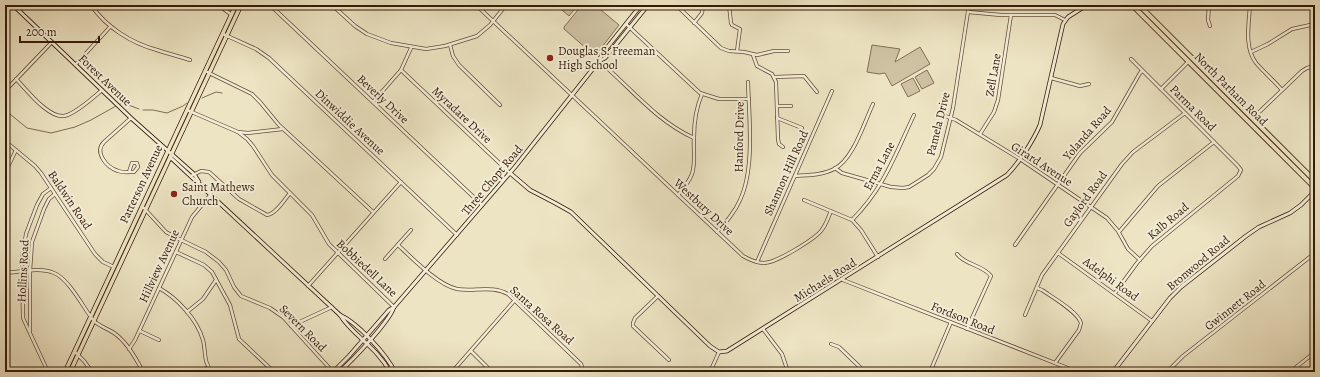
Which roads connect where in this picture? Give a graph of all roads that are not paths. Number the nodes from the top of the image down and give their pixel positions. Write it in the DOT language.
graph roads {
  1 [pos="13,5"];
  2 [pos="91,5"];
  3 [pos="218,5"];
  4 [pos="236,5"];
  5 [pos="241,5"];
  6 [pos="270,5"];
  7 [pos="332,5"];
  8 [pos="476,5"];
  9 [pos="506,5"];
  10 [pos="527,5"];
  11 [pos="641,5"];
  12 [pos="648,5"];
  13 [pos="676,5"];
  14 [pos="703,5"];
  15 [pos="729,5"];
  16 [pos="969,5"];
  17 [pos="1087,5"];
  18 [pos="1132,5"];
  19 [pos="1139,5"];
  20 [pos="1209,5"];
  21 [pos="1250,5"];
  22 [pos="1313,5"];
  23 [pos="530,8"];
  24 [pos="968,12"];
  25 [pos="1011,15"];
  26 [pos="233,16"];
  27 [pos="1065,20"];
  28 [pos="493,22"];
  29 [pos="694,23"];
  30 [pos="1315,23"];
  31 [pos="626,24"];
  32 [pos="110,26"];
  33 [pos="1210,26"];
  34 [pos="629,28"];
  35 [pos="225,34"];
  36 [pos="52,42"];
  37 [pos="450,44"];
  38 [pos="411,48"];
  39 [pos="736,51"];
  40 [pos="788,51"];
  41 [pos="1251,52"];
  42 [pos="753,55"];
  43 [pos="1131,59"];
  44 [pos="1190,59"];
  45 [pos="190,60"];
  46 [pos="599,61"];
  47 [pos="76,64"];
  48 [pos="1315,66"];
  49 [pos="401,70"];
  50 [pos="1142,70"];
  51 [pos="207,72"];
  52 [pos="774,77"];
  53 [pos="1051,78"];
  54 [pos="16,79"];
  55 [pos="748,82"];
  56 [pos="1089,84"];
  57 [pos="1161,89"];
  58 [pos="102,90"];
  59 [pos="1282,90"];
  60 [pos="5,91"];
  61 [pos="832,91"];
  62 [pos="817,92"];
  63 [pos="702,94"];
  64 [pos="572,95"];
  65 [pos="748,99"];
  66 [pos="373,102"];
  67 [pos="873,104"];
  68 [pos="500,105"];
  69 [pos="777,106"];
  70 [pos="791,106"];
  71 [pos="189,111"];
  72 [pos="1185,113"];
  73 [pos="940,114"];
  74 [pos="914,115"];
  75 [pos="131,118"];
  76 [pos="777,118"];
  77 [pos="951,118"];
  78 [pos="1251,120"];
  79 [pos="802,128"];
  80 [pos="283,129"];
  81 [pos="238,132"];
  82 [pos="980,134"];
  83 [pos="694,138"];
  84 [pos="5,141"];
  85 [pos="1214,142"];
  86 [pos="783,147"];
  87 [pos="16,150"];
  88 [pos="170,154"];
  89 [pos="1020,159"];
  90 [pos="835,168"];
  91 [pos="1241,170"];
  92 [pos="129,172"];
  93 [pos="5,173"];
  94 [pos="510,173"];
  95 [pos="194,174"];
  96 [pos="191,176"];
  97 [pos="795,176"];
  98 [pos="1315,181"];
  99 [pos="400,182"];
  100 [pos="200,183"];
  101 [pos="881,184"];
  102 [pos="1058,184"];
  103 [pos="51,188"];
  104 [pos="1315,188"];
  105 [pos="1315,191"];
  106 [pos="290,193"];
  107 [pos="55,194"];
  108 [pos="211,194"];
  109 [pos="678,195"];
  110 [pos="804,200"];
  111 [pos="142,206"];
  112 [pos="483,206"];
  113 [pos="1090,207"];
  114 [pos="146,210"];
  115 [pos="831,211"];
  116 [pos="373,212"];
  117 [pos="852,220"];
  118 [pos="411,230"];
  119 [pos="717,232"];
  120 [pos="1119,232"];
  121 [pos="457,235"];
  122 [pos="182,240"];
  123 [pos="398,245"];
  124 [pos="1014,245"];
  125 [pos="176,252"];
  126 [pos="337,253"];
  127 [pos="1058,253"];
  128 [pos="957,254"];
  129 [pos="1315,254"];
  130 [pos="878,257"];
  131 [pos="385,260"];
  132 [pos="1140,260"];
  133 [pos="757,262"];
  134 [pos="116,268"];
  135 [pos="427,270"];
  136 [pos="30,271"];
  137 [pos="22,272"];
  138 [pos="5,273"];
  139 [pos="216,280"];
  140 [pos="843,280"];
  141 [pos="308,286"];
  142 [pos="159,288"];
  143 [pos="1036,288"];
  144 [pos="1114,293"];
  145 [pos="658,296"];
  146 [pos="515,300"];
  147 [pos="394,306"];
  148 [pos="332,307"];
  149 [pos="187,312"];
  150 [pos="340,315"];
  151 [pos="1025,315"];
  152 [pos="91,317"];
  153 [pos="94,321"];
  154 [pos="1152,321"];
  155 [pos="951,322"];
  156 [pos="292,326"];
  157 [pos="967,329"];
  158 [pos="763,330"];
  159 [pos="140,331"];
  160 [pos="30,332"];
  161 [pos="366,336"];
  162 [pos="363,339"];
  163 [pos="370,339"];
  164 [pos="159,340"];
  165 [pos="367,343"];
  166 [pos="831,344"];
  167 [pos="129,349"];
  168 [pos="470,351"];
  169 [pos="719,352"];
  170 [pos="1315,352"];
  171 [pos="76,353"];
  172 [pos="668,360"];
  173 [pos="1055,363"];
  174 [pos="208,368"];
  175 [pos="787,371"];
  176 [pos="48,372"];
  177 [pos="65,372"];
  178 [pos="70,372"];
  179 [pos="92,372"];
  180 [pos="143,372"];
  181 [pos="195,372"];
  182 [pos="212,372"];
  183 [pos="274,372"];
  184 [pos="333,372"];
  185 [pos="339,372"];
  186 [pos="390,372"];
  187 [pos="395,372"];
  188 [pos="452,372"];
  189 [pos="492,372"];
  190 [pos="584,372"];
  191 [pos="710,372"];
  192 [pos="784,372"];
  193 [pos="865,372"];
  194 [pos="930,372"];
  195 [pos="1078,372"];
  196 [pos="1113,372"];
  197 [pos="1167,372"];
  198 [pos="1290,372"];
  1 -- 36 [label="main road, Forest Avenue"];
  2 -- 32 [label="street"];
  3 -- 26 [label="street"];
  4 -- 26 [label="main road, Patterson Avenue"];
  5 -- 26 [label="main road, Patterson Avenue"];
  6 -- 66 [label="street, Beverly Drive"];
  7 -- 38 [label="street"];
  8 -- 28 [label="street, Westbury Drive"];
  9 -- 28 [label="street"];
  10 -- 23 [label="street"];
  11 -- 31 [label="main road, Three Chopt Road"];
  12 -- 34 [label="main road, Three Chopt Road"];
  13 -- 29 [label="street"];
  14 -- 29 [label="street"];
  15 -- 39 [label="street"];
  16 -- 24 [label="street, Pamela Drive"];
  17 -- 27 [label="main road"];
  18 -- 44 [label="highway, North Parham Road"];
  19 -- 44 [label="highway, North Parham Road"];
  20 -- 33 [label="street"];
  21 -- 41 [label="street"];
  22 -- 30 [label="street"];
  24 -- 25 [label="street"];
  24 -- 77 [label="street, Pamela Drive"];
  25 -- 27 [label="street"];
  25 -- 82 [label="street, Zell Lane"];
  26 -- 35 [label="main road, Patterson Avenue"];
  27 -- 53 [label="main road, Michaels Road"];
  28 -- 37 [label="street"];
  28 -- 64 [label="street, Westbury Drive"];
  29 -- 39 [label="street"];
  30 -- 41 [label="street"];
  31 -- 34 [label="street"];
  31 -- 46 [label="main road, Three Chopt Road"];
  32 -- 45 [label="street"];
  32 -- 47 [label="street"];
  34 -- 46 [label="main road, Three Chopt Road"];
  34 -- 63 [label="street"];
  35 -- 51 [label="main road, Patterson Avenue"];
  35 -- 99 [label="street, Dinwiddie Avenue"];
  36 -- 47 [label="main road, Forest Avenue"];
  36 -- 54 [label="street"];
  37 -- 38 [label="street"];
  37 -- 68 [label="street"];
  38 -- 49 [label="street"];
  39 -- 42 [label="street"];
  40 -- 42 [label="street"];
  41 -- 59 [label="street"];
  42 -- 52 [label="street"];
  43 -- 50 [label="street, Parma Road"];
  44 -- 57 [label="street"];
  44 -- 78 [label="highway, North Parham Road"];
  46 -- 64 [label="main road, Three Chopt Road"];
  46 -- 83 [label="street"];
  47 -- 58 [label="main road, Forest Avenue"];
  48 -- 59 [label="street"];
  49 -- 66 [label="street"];
  49 -- 94 [label="street, Myradare Drive"];
  50 -- 57 [label="street, Parma Road"];
  50 -- 102 [label="street, Yolanda Road"];
  51 -- 71 [label="main road, Patterson Avenue"];
  51 -- 80 [label="street"];
  52 -- 62 [label="street"];
  52 -- 69 [label="street"];
  53 -- 56 [label="street"];
  53 -- 89 [label="main road, Michaels Road"];
  54 -- 58 [label="street"];
  54 -- 60 [label="street"];
  55 -- 65 [label="street, Hanford Drive"];
  57 -- 72 [label="street, Parma Road"];
  58 -- 75 [label="main road, Forest Avenue"];
  59 -- 78 [label="street"];
  61 -- 97 [label="street, Shannon Hill Road"];
  63 -- 65 [label="street"];
  63 -- 83 [label="street"];
  64 -- 94 [label="main road, Three Chopt Road"];
  64 -- 109 [label="street, Westbury Drive"];
  65 -- 119 [label="street, Hanford Drive"];
  66 -- 112 [label="street, Beverly Drive"];
  67 -- 90 [label="street"];
  69 -- 70 [label="street"];
  69 -- 76 [label="street"];
  71 -- 81 [label="street"];
  71 -- 88 [label="main road, Patterson Avenue"];
  72 -- 85 [label="street, Parma Road"];
  72 -- 113 [label="street, Gaylord Road"];
  73 -- 77 [label="street, Girard Avenue"];
  74 -- 101 [label="street, Erma Lane"];
  75 -- 88 [label="main road, Forest Avenue"];
  75 -- 92 [label="street"];
  76 -- 79 [label="street"];
  76 -- 86 [label="street"];
  77 -- 82 [label="street, Girard Avenue"];
  77 -- 101 [label="street, Pamela Drive"];
  78 -- 98 [label="highway, North Parham Road"];
  78 -- 104 [label="highway, North Parham Road"];
  80 -- 81 [label="street"];
  80 -- 116 [label="street"];
  81 -- 106 [label="street, Bobbiedell Lane"];
  82 -- 89 [label="street, Girard Avenue"];
  83 -- 109 [label="street"];
  84 -- 87 [label="street, Baldwin Road"];
  85 -- 91 [label="street, Parma Road"];
  85 -- 120 [label="street"];
  87 -- 93 [label="street"];
  87 -- 103 [label="street, Baldwin Road"];
  88 -- 95 [label="main road, Forest Avenue"];
  88 -- 96 [label="main road, Forest Avenue"];
  88 -- 111 [label="main road, Patterson Avenue"];
  88 -- 114 [label="main road, Patterson Avenue"];
  89 -- 102 [label="street, Girard Avenue"];
  89 -- 130 [label="main road, Michaels Road"];
  90 -- 97 [label="street"];
  90 -- 101 [label="street, Pamela Drive"];
  91 -- 132 [label="street, Kalb Road"];
  94 -- 112 [label="main road, Three Chopt Road"];
  94 -- 145 [label="main road"];
  95 -- 96 [label="street"];
  95 -- 100 [label="main road, Forest Avenue"];
  95 -- 106 [label="street"];
  96 -- 100 [label="main road, Forest Avenue"];
  97 -- 133 [label="street, Shannon Hill Road"];
  99 -- 116 [label="street"];
  99 -- 121 [label="street, Dinwiddie Avenue"];
  100 -- 108 [label="main road, Forest Avenue"];
  101 -- 117 [label="street, Erma Lane"];
  102 -- 113 [label="street, Girard Avenue"];
  102 -- 124 [label="street, Yolanda Road"];
  103 -- 107 [label="street, Baldwin Road"];
  103 -- 137 [label="street, Hollins Road"];
  105 -- 154 [label="main road, Bronwood Road"];
  106 -- 126 [label="street, Bobbiedell Lane"];
  107 -- 134 [label="street, Baldwin Road"];
  107 -- 136 [label="street, Hollins Road"];
  108 -- 122 [label="street, Hillview Avenue"];
  108 -- 141 [label="main road, Forest Avenue"];
  109 -- 119 [label="street, Westbury Drive"];
  110 -- 115 [label="street"];
  111 -- 114 [label="street, Severn Road"];
  111 -- 134 [label="main road, Patterson Avenue"];
  112 -- 121 [label="main road, Three Chopt Road"];
  113 -- 120 [label="street, Girard Avenue"];
  113 -- 127 [label="street, Gaylord Road"];
  114 -- 122 [label="street, Severn Road"];
  114 -- 134 [label="main road, Patterson Avenue"];
  115 -- 117 [label="street"];
  115 -- 133 [label="street"];
  116 -- 126 [label="street"];
  117 -- 130 [label="street"];
  118 -- 123 [label="street"];
  119 -- 133 [label="street, Westbury Drive"];
  120 -- 132 [label="street, Girard Avenue"];
  121 -- 135 [label="main road, Three Chopt Road"];
  122 -- 125 [label="street, Hillview Avenue"];
  122 -- 156 [label="street, Severn Road"];
  123 -- 131 [label="street"];
  123 -- 135 [label="street, Santa Rosa Road"];
  125 -- 139 [label="street"];
  125 -- 142 [label="street, Hillview Avenue"];
  126 -- 141 [label="street"];
  126 -- 147 [label="street, Bobbiedell Lane"];
  127 -- 143 [label="street, Gaylord Road"];
  127 -- 144 [label="street, Adelphi Road"];
  128 -- 157 [label="street"];
  129 -- 197 [label="street, Gwinnett Road"];
  130 -- 140 [label="main road, Michaels Road"];
  132 -- 144 [label="street, Kalb Road"];
  134 -- 152 [label="main road, Patterson Avenue"];
  134 -- 153 [label="main road, Patterson Avenue"];
  135 -- 146 [label="street, Santa Rosa Road"];
  135 -- 147 [label="main road, Three Chopt Road"];
  136 -- 137 [label="street"];
  136 -- 152 [label="street"];
  136 -- 160 [label="street, Hollins Road"];
  137 -- 138 [label="street"];
  137 -- 160 [label="street, Hollins Road"];
  139 -- 149 [label="street"];
  139 -- 183 [label="street"];
  140 -- 155 [label="street, Fordson Road"];
  140 -- 158 [label="main road, Michaels Road"];
  141 -- 148 [label="main road, Forest Avenue"];
  142 -- 149 [label="street"];
  142 -- 159 [label="street, Hillview Avenue"];
  143 -- 151 [label="street, Gaylord Road"];
  143 -- 173 [label="street"];
  144 -- 154 [label="street, Adelphi Road"];
  145 -- 169 [label="main road"];
  145 -- 172 [label="street"];
  146 -- 168 [label="street"];
  146 -- 190 [label="street, Santa Rosa Road"];
  147 -- 161 [label="main road, Three Chopt Road"];
  147 -- 163 [label="main road, Three Chopt Road"];
  148 -- 150 [label="main road, Forest Avenue"];
  148 -- 156 [label="street"];
  149 -- 174 [label="street"];
  150 -- 161 [label="main road, Forest Avenue"];
  150 -- 162 [label="main road, Forest Avenue"];
  152 -- 153 [label="street"];
  152 -- 171 [label="main road, Patterson Avenue"];
  153 -- 167 [label="street"];
  153 -- 171 [label="main road, Patterson Avenue"];
  154 -- 196 [label="main road, Bronwood Road"];
  155 -- 157 [label="street, Fordson Road"];
  155 -- 194 [label="street"];
  156 -- 184 [label="street, Severn Road"];
  157 -- 173 [label="street, Fordson Road"];
  158 -- 169 [label="main road, Michaels Road"];
  158 -- 175 [label="street"];
  159 -- 164 [label="street"];
  159 -- 167 [label="street, Hillview Avenue"];
  160 -- 176 [label="street, Hollins Road"];
  161 -- 162 [label="main road, Three Chopt Road"];
  161 -- 163 [label="main road, Forest Avenue"];
  162 -- 165 [label="main road, Forest Avenue"];
  162 -- 184 [label="main road, Three Chopt Road"];
  163 -- 165 [label="main road, Three Chopt Road"];
  163 -- 187 [label="main road, Forest Avenue"];
  165 -- 185 [label="main road, Three Chopt Road"];
  165 -- 186 [label="main road, Forest Avenue"];
  166 -- 193 [label="street"];
  167 -- 180 [label="street"];
  168 -- 188 [label="street"];
  168 -- 189 [label="street"];
  169 -- 191 [label="street"];
  170 -- 198 [label="street"];
  171 -- 177 [label="main road, Patterson Avenue"];
  171 -- 178 [label="main road, Patterson Avenue"];
  171 -- 179 [label="street"];
  173 -- 195 [label="street, Fordson Road"];
  174 -- 181 [label="street"];
  174 -- 182 [label="street"];
  175 -- 192 [label="street"];
}
